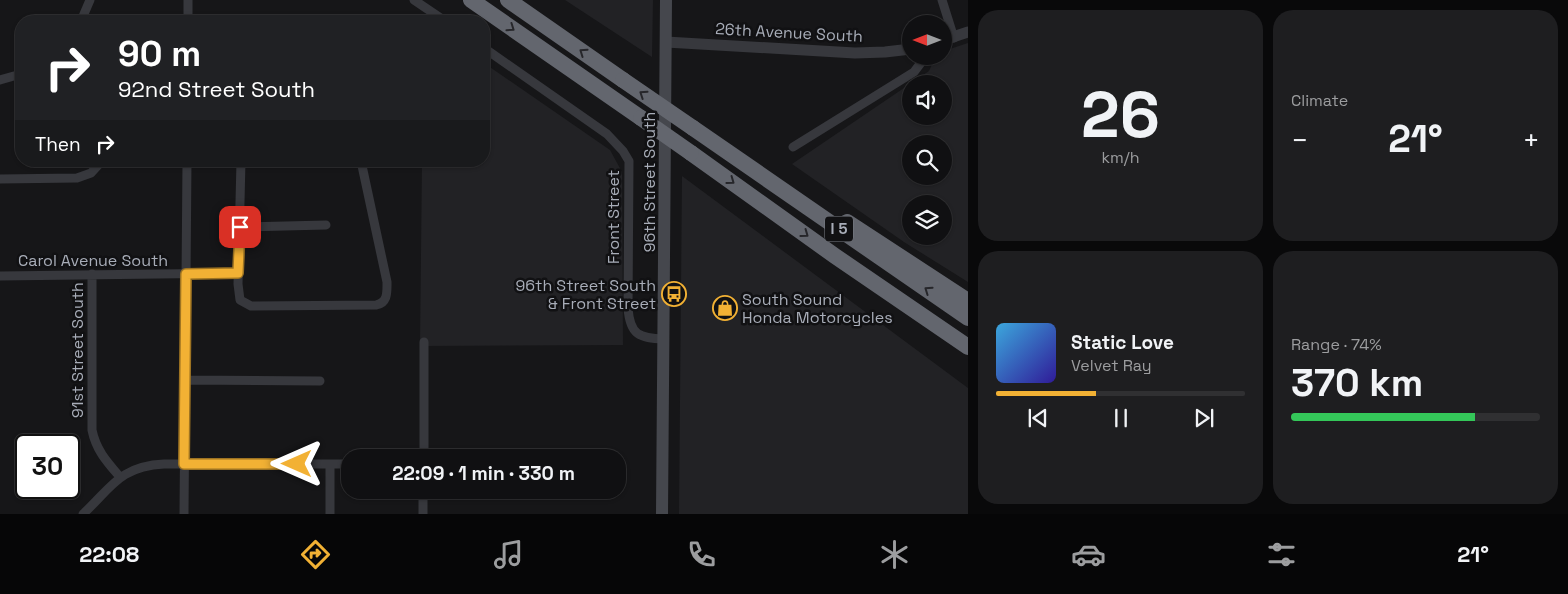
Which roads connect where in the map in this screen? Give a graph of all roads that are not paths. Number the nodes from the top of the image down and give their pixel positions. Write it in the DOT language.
graph roads {
  1 [pos="90,0"];
  2 [pos="188,0"];
  3 [pos="414,0"];
  4 [pos="471,0"];
  5 [pos="508,0"];
  6 [pos="666,0"];
  7 [pos="942,0"];
  8 [pos="84,15"];
  9 [pos="188,15"];
  10 [pos="435,15"];
  11 [pos="945,15"];
  12 [pos="968,32"];
  13 [pos="952,38"];
  14 [pos="666,42"];
  15 [pos="902,50"];
  16 [pos="490,52"];
  17 [pos="919,65"];
  18 [pos="15,76"];
  19 [pos="0,80"];
  20 [pos="710,140"];
  21 [pos="793,147"];
  22 [pos="96,167"];
  23 [pos="186,167"];
  24 [pos="241,167"];
  25 [pos="362,167"];
  26 [pos="0,179"];
  27 [pos="326,225"];
  28 [pos="240,227"];
  29 [pos="835,256"];
  30 [pos="238,273"];
  31 [pos="92,274"];
  32 [pos="186,274"];
  33 [pos="0,276"];
  34 [pos="968,301"];
  35 [pos="968,318"];
  36 [pos="664,339"];
  37 [pos="424,342"];
  38 [pos="968,347"];
  39 [pos="968,356"];
  40 [pos="185,380"];
  41 [pos="320,381"];
  42 [pos="424,449"];
  43 [pos="184,464"];
  44 [pos="330,464"];
  45 [pos="341,464"];
  46 [pos="120,477"];
  47 [pos="423,499"];
  48 [pos="83,514"];
  49 [pos="184,514"];
  50 [pos="330,514"];
  51 [pos="423,514"];
  52 [pos="662,514"];
  1 -- 8 [label="street"];
  2 -- 9 [label="street"];
  3 -- 10 [label="street"];
  4 -- 29 [label="highway, I 5, one-way, bridge"];
  20 -- 5 [label="highway, I 5, one-way, bridge"];
  6 -- 14 [label="main road, 96th Street South"];
  7 -- 11 [label="street"];
  12 -- 13 [label="street"];
  14 -- 15 [label="street, 26th Avenue South"];
  14 -- 36 [label="main road, 96th Street South"];
  16 -- 36 [label="street, Front Street"];
  17 -- 21 [label="street"];
  18 -- 19 [label="street"];
  20 -- 34 [label="highway"];
  35 -- 20 [label="highway, I 5, one-way"];
  22 -- 26 [label="street"];
  23 -- 32 [label="street"];
  24 -- 28 [label="street"];
  25 -- 30 [label="street"];
  27 -- 28 [label="street"];
  28 -- 30 [label="street"];
  29 -- 38 [label="highway, I 5"];
  29 -- 39 [label="highway"];
  30 -- 32 [label="street, Carol Avenue South"];
  31 -- 32 [label="street, Carol Avenue South"];
  31 -- 33 [label="street, Carol Avenue South"];
  31 -- 46 [label="street, 91st Street South"];
  32 -- 40 [label="street"];
  36 -- 52 [label="main road, 96th Street South"];
  37 -- 42 [label="street"];
  40 -- 41 [label="street"];
  40 -- 43 [label="street"];
  43 -- 44 [label="street"];
  43 -- 46 [label="street"];
  43 -- 49 [label="street"];
  44 -- 45 [label="street"];
  44 -- 50 [label="street"];
  46 -- 48 [label="street"];
  47 -- 51 [label="street"];
}
